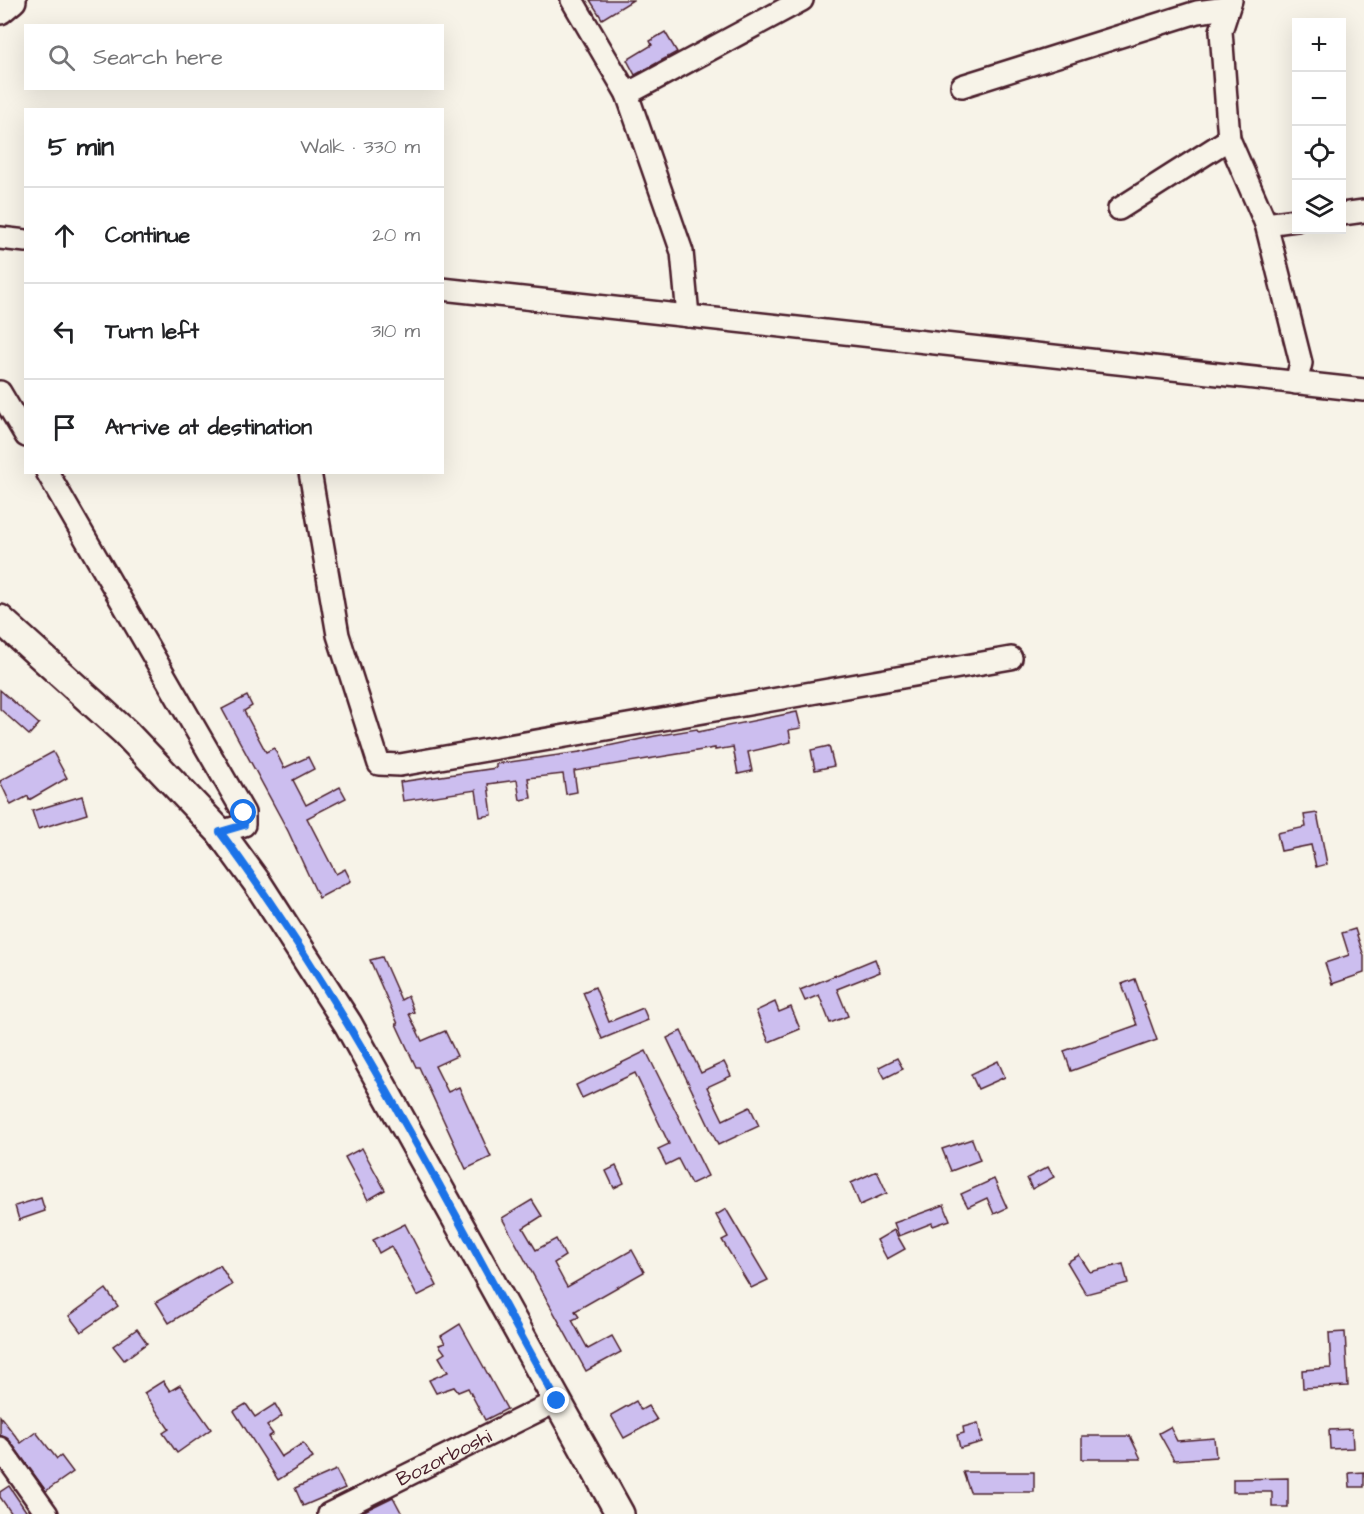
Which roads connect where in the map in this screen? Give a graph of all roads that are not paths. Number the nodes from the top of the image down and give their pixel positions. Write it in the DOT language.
graph roads {
  1 [pos="12,0"];
  2 [pos="572,0"];
  3 [pos="802,0"];
  4 [pos="1229,4"];
  5 [pos="0,10"];
  6 [pos="962,86"];
  7 [pos="627,94"];
  8 [pos="1229,139"];
  9 [pos="1119,209"];
  10 [pos="1364,211"];
  11 [pos="1346,213"];
  12 [pos="1292,221"];
  13 [pos="1266,224"];
  14 [pos="0,238"];
  15 [pos="24,241"];
  16 [pos="444,289"];
  17 [pos="688,316"];
  18 [pos="1296,383"];
  19 [pos="1364,390"];
  20 [pos="0,392"];
  21 [pos="24,433"];
  22 [pos="48,474"];
  23 [pos="310,474"];
  24 [pos="0,620"];
  25 [pos="1011,658"];
  26 [pos="220,832"];
  27 [pos="557,1401"];
  28 [pos="0,1448"];
  29 [pos="47,1514"];
  30 [pos="329,1514"];
  31 [pos="620,1514"];
  1 -- 5 [label="main road"];
  2 -- 7 [label="street"];
  3 -- 7 [label="street"];
  4 -- 6 [label="street"];
  4 -- 8 [label="street"];
  7 -- 17 [label="street"];
  8 -- 9 [label="street"];
  8 -- 13 [label="street"];
  10 -- 11 [label="street"];
  12 -- 13 [label="street"];
  13 -- 18 [label="street"];
  14 -- 15 [label="street"];
  16 -- 17 [label="street"];
  17 -- 18 [label="street"];
  18 -- 19 [label="street"];
  20 -- 21 [label="street"];
  22 -- 26 [label="street"];
  23 -- 25 [label="street"];
  24 -- 26 [label="main road"];
  26 -- 27 [label="main road"];
  27 -- 30 [label="street, Bozorboshi"];
  27 -- 31 [label="main road"];
  28 -- 29 [label="street"];
}
